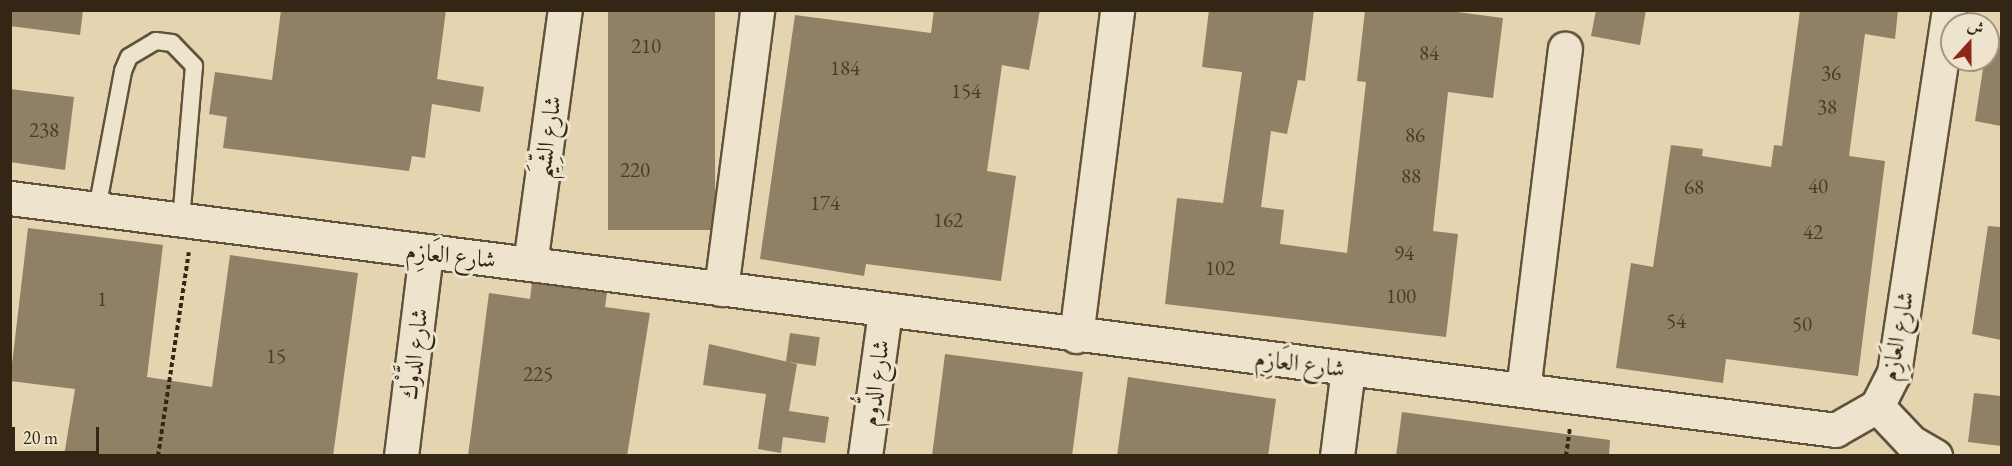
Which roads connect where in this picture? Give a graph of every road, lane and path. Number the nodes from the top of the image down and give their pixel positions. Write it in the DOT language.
graph roads {
  1 [pos="565,10"];
  2 [pos="757,10"];
  3 [pos="1117,10"];
  4 [pos="1948,10"];
  5 [pos="1565,49"];
  6 [pos="10,198"];
  7 [pos="97,209"];
  8 [pos="187,223"];
  9 [pos="426,252"];
  10 [pos="530,264"];
  11 [pos="721,290"];
  12 [pos="885,311"];
  13 [pos="1076,336"];
  14 [pos="1348,369"];
  15 [pos="1523,390"];
  16 [pos="1876,406"];
  17 [pos="158,456"];
  18 [pos="401,456"];
  19 [pos="865,456"];
  20 [pos="1337,456"];
  21 [pos="1935,456"];
  1 -- 10 [label="street, شارع الشِّيَم"];
  2 -- 11 [label="street"];
  3 -- 13 [label="street"];
  4 -- 16 [label="street, شارع العَازِم"];
  5 -- 15 [label="street"];
  6 -- 7 [label="street, شارع العَازِم"];
  7 -- 8 [label="street, شارع العَازِم"];
  7 -- 8 [label="lane"];
  8 -- 9 [label="street, شارع العَازِم"];
  8 -- 17 [label="path"];
  9 -- 10 [label="street, شارع العَازِم"];
  9 -- 18 [label="street, شارع الدَّوْك"];
  10 -- 11 [label="street, شارع العَازِم"];
  11 -- 12 [label="street, شارع العَازِم"];
  12 -- 13 [label="street, شارع العَازِم"];
  12 -- 19 [label="street, شارع الدُّوم"];
  13 -- 14 [label="street, شارع العَازِم"];
  14 -- 15 [label="street, شارع العَازِم"];
  14 -- 20 [label="street"];
  15 -- 16 [label="street, شارع العَازِم"];
  16 -- 21 [label="street"];
}
